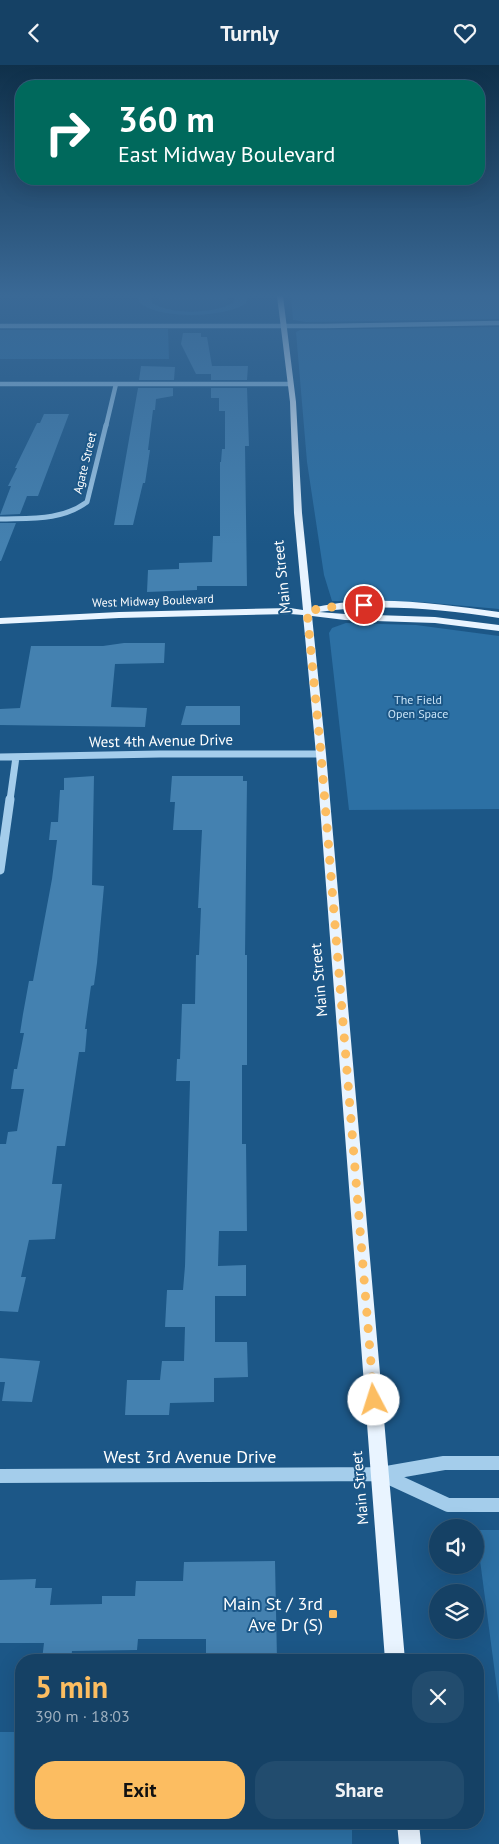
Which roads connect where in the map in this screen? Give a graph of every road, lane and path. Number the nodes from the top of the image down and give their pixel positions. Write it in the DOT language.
graph roads {
  1 [pos="289,379"];
  2 [pos="0,384"];
  3 [pos="116,384"];
  4 [pos="290,384"];
  5 [pos="0,519"];
  6 [pos="307,611"];
  7 [pos="499,615"];
  8 [pos="0,621"];
  9 [pos="499,629"];
  10 [pos="321,754"];
  11 [pos="0,757"];
  12 [pos="16,757"];
  13 [pos="0,870"];
  14 [pos="499,1463"];
  15 [pos="381,1474"];
  16 [pos="0,1476"];
  17 [pos="499,1505"];
  18 [pos="395,1654"];
  19 [pos="409,1829"];
  20 [pos="410,1844"];
  1 -- 4 [label="main road, Main Street"];
  2 -- 3 [label="street"];
  3 -- 4 [label="street"];
  3 -- 5 [label="street, Agate Street"];
  4 -- 6 [label="main road, Main Street"];
  6 -- 7 [label="main road"];
  6 -- 8 [label="main road, West Midway Boulevard"];
  6 -- 9 [label="main road"];
  6 -- 10 [label="main road, Main Street"];
  10 -- 12 [label="street, West 4th Avenue Drive"];
  10 -- 15 [label="main road, Main Street"];
  11 -- 12 [label="street, West 4th Avenue Drive"];
  12 -- 13 [label="street"];
  14 -- 15 [label="street, West 3rd Avenue Drive"];
  15 -- 16 [label="street, West 3rd Avenue Drive"];
  15 -- 17 [label="street"];
  15 -- 18 [label="main road, Main Street"];
  19 -- 20 [label="main road"];
}
